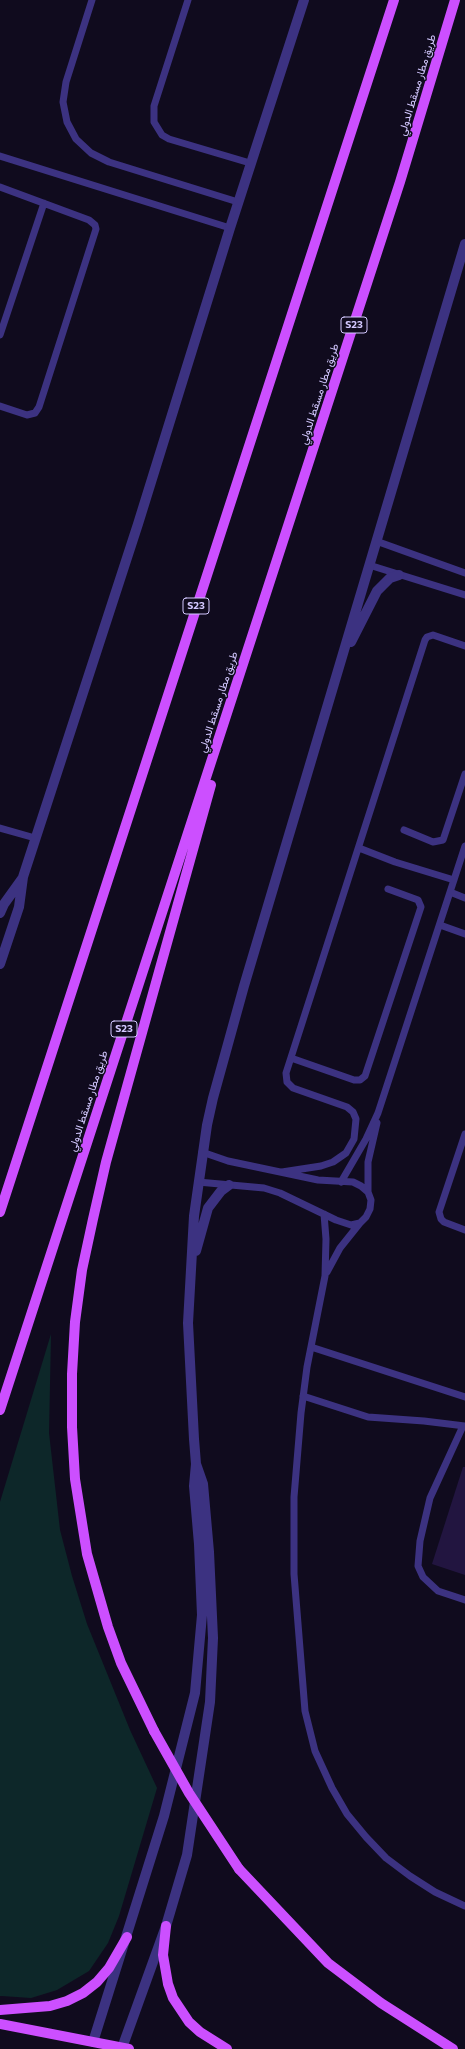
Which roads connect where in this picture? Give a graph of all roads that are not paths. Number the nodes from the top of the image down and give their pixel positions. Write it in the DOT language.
graph roads {
  1 [pos="92,0"];
  2 [pos="188,0"];
  3 [pos="304,0"];
  4 [pos="394,0"];
  5 [pos="455,0"];
  6 [pos="0,156"];
  7 [pos="250,163"];
  8 [pos="0,187"];
  9 [pos="238,202"];
  10 [pos="44,203"];
  11 [pos="230,228"];
  12 [pos="465,244"];
  13 [pos="0,335"];
  14 [pos="0,406"];
  15 [pos="376,541"];
  16 [pos="369,565"];
  17 [pos="444,566"];
  18 [pos="465,568"];
  19 [pos="465,573"];
  20 [pos="399,575"];
  21 [pos="465,595"];
  22 [pos="465,646"];
  23 [pos="248,649"];
  24 [pos="340,661"];
  25 [pos="465,774"];
  26 [pos="0,828"];
  27 [pos="404,830"];
  28 [pos="35,838"];
  29 [pos="465,846"];
  30 [pos="358,848"];
  31 [pos="23,877"];
  32 [pos="454,880"];
  33 [pos="388,889"];
  34 [pos="450,892"];
  35 [pos="465,898"];
  36 [pos="0,913"];
  37 [pos="440,924"];
  38 [pos="465,934"];
  39 [pos="0,964"];
  40 [pos="291,1058"];
  41 [pos="378,1113"];
  42 [pos="465,1134"];
  43 [pos="202,1152"];
  44 [pos="282,1172"];
  45 [pos="198,1182"];
  46 [pos="342,1182"];
  47 [pos="229,1185"];
  48 [pos="368,1192"];
  49 [pos="0,1212"];
  50 [pos="324,1214"];
  51 [pos="360,1222"];
  52 [pos="465,1230"];
  53 [pos="325,1276"];
  54 [pos="189,1284"];
  55 [pos="311,1347"];
  56 [pos="303,1396"];
  57 [pos="465,1397"];
  58 [pos="0,1410"];
  59 [pos="464,1426"];
  60 [pos="196,1464"];
  61 [pos="465,1600"];
  62 [pos="465,1906"];
  63 [pos="166,1926"];
  64 [pos="127,1937"];
  65 [pos="0,2010"];
  66 [pos="0,2024"];
  67 [pos="92,2046"];
  68 [pos="124,2049"];
  69 [pos="227,2049"];
  70 [pos="453,2049"];
  1 -- 9 [label="lane"];
  2 -- 7 [label="lane"];
  3 -- 7 [label="street"];
  4 -- 49 [label="main road, S23"];
  5 -- 23 [label="main road, طريق مطار مسقط الدولي / S23"];
  6 -- 11 [label="lane"];
  7 -- 9 [label="street"];
  8 -- 10 [label="lane"];
  9 -- 11 [label="street"];
  10 -- 13 [label="lane"];
  10 -- 14 [label="lane"];
  11 -- 28 [label="street"];
  12 -- 15 [label="street"];
  15 -- 16 [label="street"];
  15 -- 17 [label="lane"];
  16 -- 20 [label="lane"];
  16 -- 24 [label="street"];
  17 -- 18 [label="lane"];
  17 -- 19 [label="lane"];
  20 -- 21 [label="lane"];
  20 -- 24 [label="street"];
  22 -- 30 [label="lane"];
  23 -- 58 [label="main road, طريق مطار مسقط الدولي / S23"];
  23 -- 70 [label="main road, bridge"];
  24 -- 43 [label="street"];
  25 -- 27 [label="lane"];
  26 -- 28 [label="lane"];
  28 -- 31 [label="street"];
  29 -- 32 [label="lane"];
  30 -- 32 [label="lane"];
  30 -- 40 [label="lane"];
  31 -- 36 [label="street"];
  31 -- 39 [label="street"];
  32 -- 34 [label="lane"];
  33 -- 40 [label="lane"];
  34 -- 35 [label="lane"];
  34 -- 37 [label="lane"];
  37 -- 38 [label="lane"];
  37 -- 41 [label="lane"];
  40 -- 44 [label="lane"];
  41 -- 46 [label="lane"];
  41 -- 48 [label="lane"];
  42 -- 52 [label="lane"];
  43 -- 44 [label="lane"];
  43 -- 45 [label="street"];
  44 -- 46 [label="lane"];
  45 -- 47 [label="lane"];
  45 -- 54 [label="street"];
  46 -- 48 [label="lane"];
  47 -- 50 [label="lane"];
  47 -- 54 [label="street"];
  48 -- 51 [label="lane"];
  50 -- 51 [label="lane"];
  50 -- 53 [label="lane"];
  51 -- 53 [label="lane"];
  53 -- 55 [label="lane"];
  54 -- 60 [label="street"];
  55 -- 56 [label="lane"];
  55 -- 57 [label="lane"];
  56 -- 59 [label="lane"];
  56 -- 62 [label="lane"];
  59 -- 61 [label="lane"];
  60 -- 63 [label="street"];
  60 -- 64 [label="street"];
  63 -- 68 [label="street"];
  63 -- 69 [label="main road"];
  64 -- 65 [label="main road"];
  64 -- 67 [label="street"];
  66 -- 67 [label="main road"];
  67 -- 68 [label="main road"];
}
